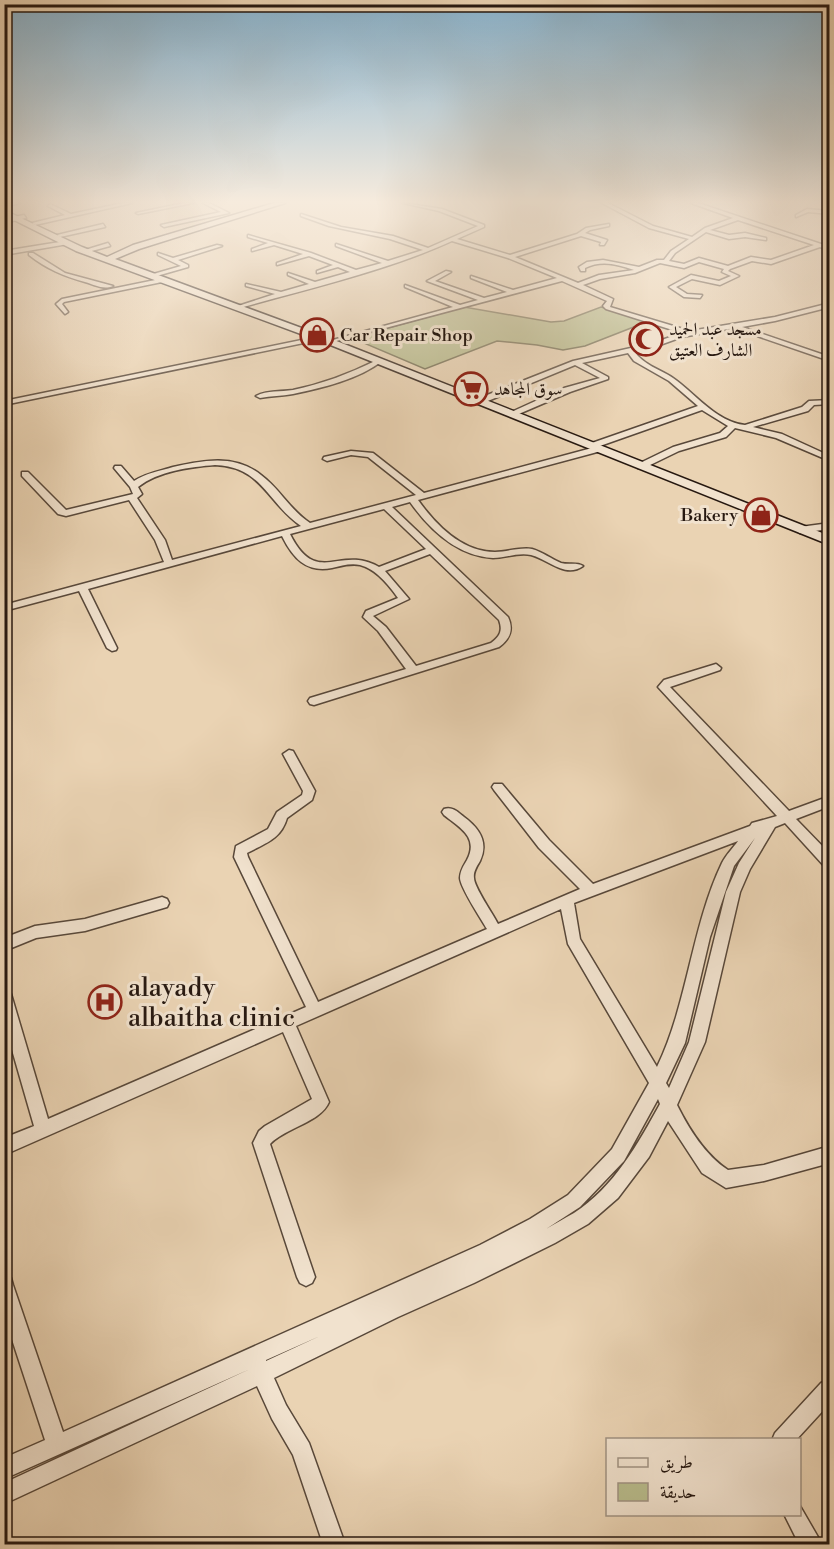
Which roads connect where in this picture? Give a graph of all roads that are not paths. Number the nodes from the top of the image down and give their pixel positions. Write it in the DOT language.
graph roads {
  1 [pos="62,275"];
  2 [pos="153,275"];
  3 [pos="293,275"];
  4 [pos="345,275"];
  5 [pos="441,275"];
  6 [pos="552,275"];
  7 [pos="608,275"];
  8 [pos="685,275"];
  9 [pos="734,275"];
  10 [pos="473,277"];
  11 [pos="691,277"];
  12 [pos="561,279"];
  13 [pos="165,280"];
  14 [pos="115,285"];
  15 [pos="248,285"];
  16 [pos="316,285"];
  17 [pos="408,286"];
  18 [pos="576,286"];
  19 [pos="512,292"];
  20 [pos="281,295"];
  21 [pos="700,297"];
  22 [pos="484,300"];
  23 [pos="830,305"];
  24 [pos="238,307"];
  25 [pos="460,307"];
  26 [pos="65,312"];
  27 [pos="733,326"];
  28 [pos="689,333"];
  29 [pos="326,340"];
  30 [pos="630,350"];
  31 [pos="830,359"];
  32 [pos="379,361"];
  33 [pos="575,362"];
  34 [pos="260,396"];
  35 [pos="480,401"];
  36 [pos="830,402"];
  37 [pos="4,403"];
  38 [pos="703,408"];
  39 [pos="511,414"];
  40 [pos="733,426"];
  41 [pos="745,428"];
  42 [pos="595,447"];
  43 [pos="327,459"];
  44 [pos="830,459"];
  45 [pos="641,466"];
  46 [pos="118,468"];
  47 [pos="25,474"];
  48 [pos="134,486"];
  49 [pos="417,497"];
  50 [pos="132,498"];
  51 [pos="385,505"];
  52 [pos="826,525"];
  53 [pos="308,526"];
  54 [pos="800,530"];
  55 [pos="284,532"];
  56 [pos="830,541"];
  57 [pos="431,550"];
  58 [pos="169,562"];
  59 [pos="578,566"];
  60 [pos="380,570"];
  61 [pos="82,586"];
  62 [pos="4,608"];
  63 [pos="112,648"];
  64 [pos="716,669"];
  65 [pos="413,670"];
  66 [pos="314,701"];
  67 [pos="289,754"];
  68 [pos="498,787"];
  69 [pos="830,801"];
  70 [pos="448,812"];
  71 [pos="771,821"];
  72 [pos="830,863"];
  73 [pos="591,891"];
  74 [pos="567,900"];
  75 [pos="162,903"];
  76 [pos="495,931"];
  77 [pos="4,945"];
  78 [pos="4,993"];
  79 [pos="314,1009"];
  80 [pos="286,1022"];
  81 [pos="658,1083"];
  82 [pos="669,1104"];
  83 [pos="43,1130"];
  84 [pos="4,1147"];
  85 [pos="830,1154"];
  86 [pos="306,1276"];
  87 [pos="4,1285"];
  88 [pos="259,1364"];
  89 [pos="828,1389"];
  90 [pos="784,1438"];
  91 [pos="57,1445"];
  92 [pos="4,1469"];
  93 [pos="4,1494"];
  94 [pos="795,1516"];
  95 [pos="334,1545"];
  96 [pos="811,1545"];
  1 -- 14 [label="street"];
  2 -- 13 [label="main road"];
  3 -- 16 [label="street"];
  4 -- 16 [label="street"];
  5 -- 22 [label="street"];
  6 -- 12 [label="street"];
  7 -- 18 [label="street"];
  8 -- 11 [label="street"];
  9 -- 11 [label="street"];
  10 -- 19 [label="street"];
  11 -- 21 [label="street"];
  12 -- 18 [label="street"];
  12 -- 19 [label="street"];
  13 -- 14 [label="street"];
  13 -- 24 [label="main road"];
  14 -- 26 [label="street"];
  15 -- 20 [label="street"];
  16 -- 20 [label="street"];
  17 -- 25 [label="street"];
  18 -- 28 [label="street"];
  19 -- 22 [label="street"];
  20 -- 24 [label="street"];
  22 -- 25 [label="street"];
  23 -- 27 [label="street"];
  24 -- 29 [label="main road"];
  25 -- 29 [label="street"];
  27 -- 28 [label="street"];
  27 -- 31 [label="street"];
  28 -- 30 [label="street"];
  29 -- 32 [label="main road"];
  29 -- 37 [label="street"];
  30 -- 33 [label="street"];
  30 -- 38 [label="street"];
  32 -- 34 [label="street"];
  32 -- 35 [label="main road"];
  33 -- 35 [label="street"];
  33 -- 39 [label="street"];
  35 -- 39 [label="main road"];
  36 -- 41 [label="street"];
  38 -- 40 [label="street"];
  38 -- 42 [label="street"];
  39 -- 42 [label="main road"];
  40 -- 41 [label="street"];
  40 -- 45 [label="street"];
  41 -- 44 [label="street"];
  42 -- 45 [label="main road"];
  42 -- 49 [label="street"];
  43 -- 49 [label="street"];
  45 -- 54 [label="main road"];
  46 -- 48 [label="street"];
  47 -- 50 [label="street"];
  48 -- 50 [label="street"];
  48 -- 53 [label="street"];
  49 -- 51 [label="street"];
  49 -- 59 [label="street"];
  50 -- 58 [label="street"];
  51 -- 53 [label="street"];
  51 -- 57 [label="street"];
  52 -- 54 [label="street"];
  53 -- 55 [label="street"];
  54 -- 56 [label="main road"];
  55 -- 58 [label="street"];
  55 -- 60 [label="street"];
  57 -- 60 [label="street"];
  57 -- 65 [label="street"];
  58 -- 61 [label="street"];
  60 -- 65 [label="street"];
  61 -- 62 [label="street"];
  61 -- 63 [label="street"];
  64 -- 71 [label="street"];
  65 -- 66 [label="street"];
  67 -- 79 [label="street"];
  68 -- 73 [label="street"];
  69 -- 71 [label="street"];
  70 -- 76 [label="street"];
  71 -- 72 [label="street"];
  71 -- 73 [label="street"];
  71 -- 81 [label="street"];
  71 -- 82 [label="street"];
  73 -- 74 [label="street"];
  74 -- 76 [label="street"];
  74 -- 81 [label="street"];
  75 -- 77 [label="street"];
  76 -- 79 [label="street"];
  78 -- 83 [label="street"];
  79 -- 80 [label="street"];
  80 -- 83 [label="street"];
  80 -- 86 [label="street"];
  81 -- 82 [label="street"];
  81 -- 88 [label="street"];
  82 -- 85 [label="street"];
  82 -- 88 [label="street"];
  83 -- 84 [label="street"];
  87 -- 91 [label="street"];
  88 -- 91 [label="street"];
  88 -- 93 [label="street"];
  88 -- 95 [label="street"];
  89 -- 90 [label="street"];
  91 -- 92 [label="street"];
  94 -- 96 [label="street"];
}
